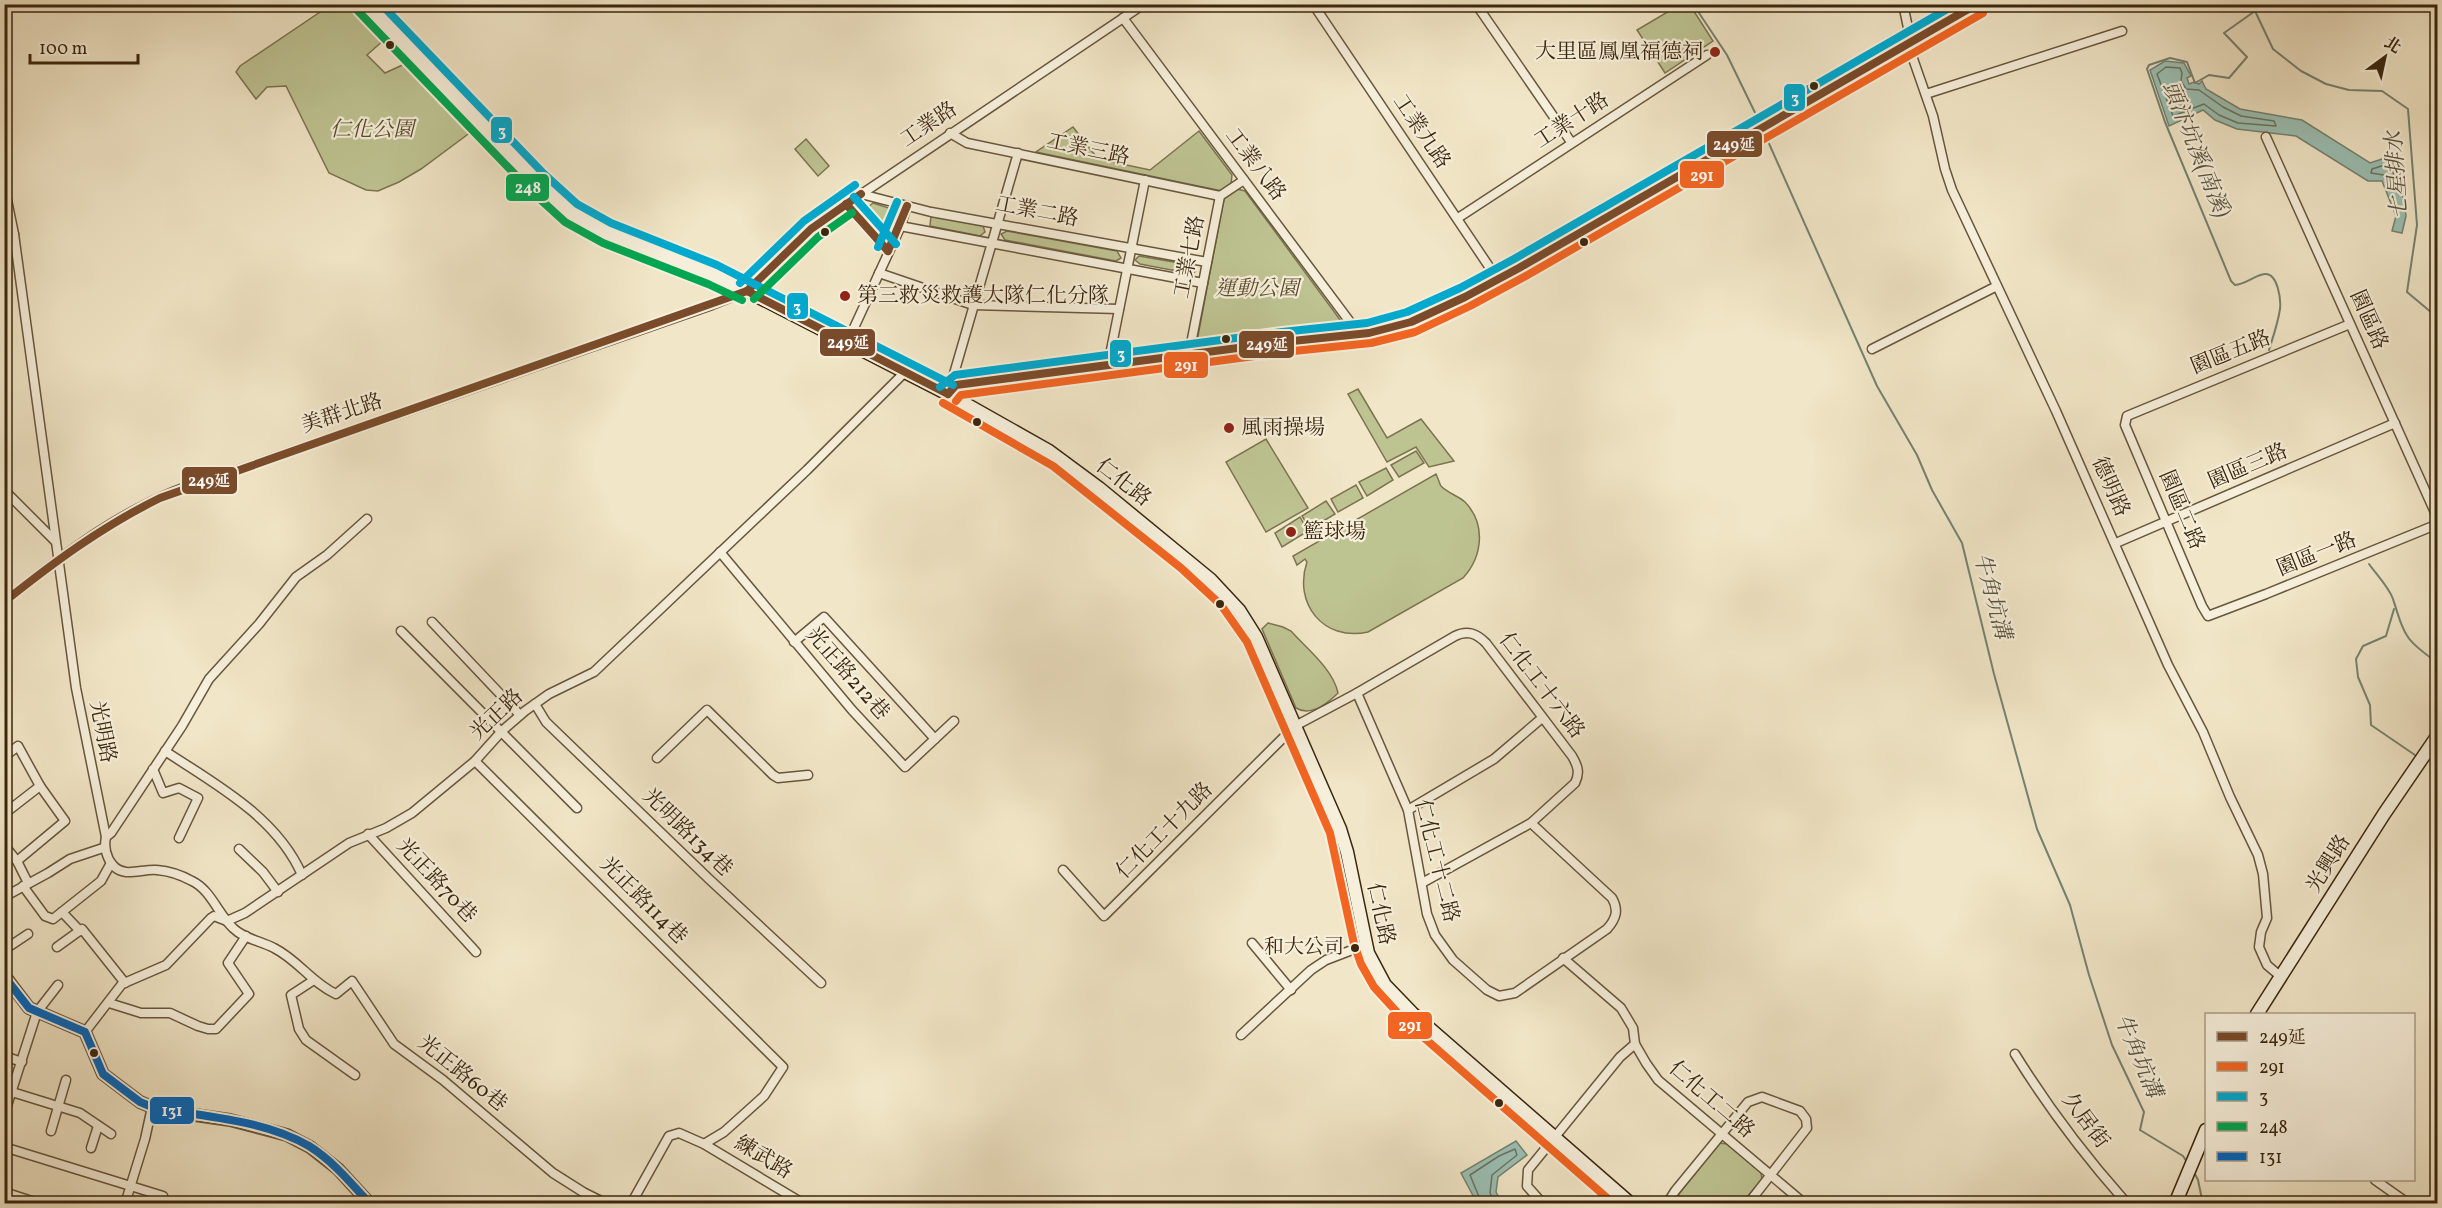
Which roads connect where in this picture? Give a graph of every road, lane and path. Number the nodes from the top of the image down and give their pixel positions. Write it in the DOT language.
graph roads {
  1 [pos="366,4"];
  2 [pos="1144,4"];
  3 [pos="1313,4"];
  4 [pos="1476,4"];
  5 [pos="1903,4"];
  6 [pos="1978,4"];
  7 [pos="1123,18"];
  8 [pos="2122,31"];
  9 [pos="1911,42"];
  10 [pos="1707,54"];
  11 [pos="1926,94"];
  12 [pos="950,133"];
  13 [pos="2266,136"];
  14 [pos="1571,142"];
  15 [pos="1018,153"];
  16 [pos="1144,180"];
  17 [pos="1244,180"];
  18 [pos="4,185"];
  19 [pos="861,194"];
  20 [pos="1220,196"];
  21 [pos="846,204"];
  22 [pos="907,206"];
  23 [pos="1458,218"];
  24 [pos="997,223"];
  25 [pos="4,226"];
  26 [pos="900,226"];
  27 [pos="14,234"];
  28 [pos="991,243"];
  29 [pos="1131,248"];
  30 [pos="888,251"];
  31 [pos="1207,262"];
  32 [pos="1127,269"];
  33 [pos="879,273"];
  34 [pos="1498,280"];
  35 [pos="1203,283"];
  36 [pos="1997,286"];
  37 [pos="747,291"];
  38 [pos="973,305"];
  39 [pos="1119,309"];
  40 [pos="2350,324"];
  41 [pos="1359,334"];
  42 [pos="847,343"];
  43 [pos="1872,349"];
  44 [pos="1189,354"];
  45 [pos="1108,365"];
  46 [pos="905,372"];
  47 [pos="948,394"];
  48 [pos="2127,416"];
  49 [pos="2395,423"];
  50 [pos="4,490"];
  51 [pos="367,519"];
  52 [pos="2438,521"];
  53 [pos="2166,522"];
  54 [pos="55,541"];
  55 [pos="2116,543"];
  56 [pos="720,552"];
  57 [pos="59,558"];
  58 [pos="4,602"];
  59 [pos="2208,616"];
  60 [pos="432,622"];
  61 [pos="401,631"];
  62 [pos="794,642"];
  63 [pos="1356,693"];
  64 [pos="535,704"];
  65 [pos="520,715"];
  66 [pos="1542,718"];
  67 [pos="954,721"];
  68 [pos="1295,726"];
  69 [pos="500,733"];
  70 [pos="2438,735"];
  71 [pos="935,739"];
  72 [pos="165,750"];
  73 [pos="4,757"];
  74 [pos="657,758"];
  75 [pos="476,761"];
  76 [pos="153,769"];
  77 [pos="808,775"];
  78 [pos="40,786"];
  79 [pos="577,808"];
  80 [pos="1408,810"];
  81 [pos="4,814"];
  82 [pos="1531,823"];
  83 [pos="368,834"];
  84 [pos="105,837"];
  85 [pos="179,838"];
  86 [pos="4,845"];
  87 [pos="104,848"];
  88 [pos="239,849"];
  89 [pos="17,861"];
  90 [pos="111,863"];
  91 [pos="1063,870"];
  92 [pos="302,875"];
  93 [pos="1422,883"];
  94 [pos="26,885"];
  95 [pos="278,892"];
  96 [pos="4,897"];
  97 [pos="62,912"];
  98 [pos="227,921"];
  99 [pos="80,931"];
  100 [pos="28,934"];
  101 [pos="246,936"];
  102 [pos="1252,943"];
  103 [pos="1365,945"];
  104 [pos="57,947"];
  105 [pos="4,950"];
  106 [pos="476,952"];
  107 [pos="1563,958"];
  108 [pos="4,975"];
  109 [pos="2280,976"];
  110 [pos="314,980"];
  111 [pos="125,983"];
  112 [pos="821,983"];
  113 [pos="54,985"];
  114 [pos="1291,990"];
  115 [pos="109,1003"];
  116 [pos="38,1012"];
  117 [pos="2257,1013"];
  118 [pos="85,1032"];
  119 [pos="1241,1035"];
  120 [pos="1635,1044"];
  121 [pos="2015,1054"];
  122 [pos="4,1056"];
  123 [pos="22,1062"];
  124 [pos="783,1067"];
  125 [pos="355,1075"];
  126 [pos="66,1080"];
  127 [pos="12,1092"];
  128 [pos="58,1106"];
  129 [pos="152,1107"];
  130 [pos="4,1115"];
  131 [pos="98,1126"];
  132 [pos="51,1131"];
  133 [pos="2205,1132"];
  134 [pos="111,1134"];
  135 [pos="1721,1134"];
  136 [pos="1555,1137"];
  137 [pos="704,1144"];
  138 [pos="4,1147"];
  139 [pos="91,1148"];
  140 [pos="1771,1176"];
  141 [pos="2378,1181"];
  142 [pos="130,1187"];
  143 [pos="4,1192"];
  144 [pos="163,1196"];
  145 [pos="41,1203"];
  146 [pos="125,1203"];
  147 [pos="370,1203"];
  148 [pos="607,1203"];
  149 [pos="631,1203"];
  150 [pos="804,1203"];
  151 [pos="1542,1203"];
  152 [pos="1630,1203"];
  153 [pos="1670,1203"];
  154 [pos="1748,1203"];
  155 [pos="1805,1203"];
  156 [pos="2131,1203"];
  157 [pos="2175,1203"];
  158 [pos="2409,1203"];
  1 -- 37 [label="main road, 仁化路"];
  2 -- 7 [label="street, 工業路"];
  3 -- 23 [label="street, 工業九路"];
  4 -- 14 [label="street"];
  5 -- 9 [label="street, 德明路"];
  6 -- 9 [label="street"];
  7 -- 12 [label="street, 工業路"];
  7 -- 17 [label="street, 工業八路"];
  8 -- 11 [label="street"];
  9 -- 11 [label="street, 德明路"];
  9 -- 34 [label="street"];
  10 -- 14 [label="street, 工業十路"];
  11 -- 36 [label="street, 德明路"];
  12 -- 15 [label="street, 工業三路"];
  12 -- 19 [label="street, 工業路"];
  13 -- 40 [label="street, 園區路"];
  14 -- 23 [label="street, 工業十路"];
  15 -- 16 [label="street, 工業三路"];
  15 -- 24 [label="street"];
  16 -- 20 [label="street, 工業三路"];
  16 -- 29 [label="street"];
  17 -- 20 [label="street, 工業七路"];
  17 -- 41 [label="street, 工業八路"];
  18 -- 27 [label="street, 光明路"];
  19 -- 21 [label="street, 工業路"];
  19 -- 22 [label="street, 工業二路"];
  20 -- 31 [label="street, 工業七路"];
  21 -- 30 [label="street"];
  21 -- 37 [label="street, 工業路"];
  22 -- 24 [label="street, 工業二路"];
  22 -- 26 [label="street"];
  23 -- 34 [label="street, 工業九路"];
  24 -- 28 [label="street"];
  24 -- 29 [label="street, 工業二路"];
  25 -- 27 [label="street"];
  26 -- 28 [label="street, 工業二路"];
  26 -- 30 [label="street"];
  27 -- 54 [label="street, 光明路"];
  28 -- 32 [label="street, 工業二路"];
  28 -- 38 [label="street"];
  29 -- 31 [label="street, 工業二路"];
  29 -- 32 [label="street"];
  30 -- 33 [label="street"];
  31 -- 35 [label="street, 工業七路"];
  32 -- 35 [label="street, 工業二路"];
  32 -- 39 [label="street"];
  33 -- 38 [label="street"];
  33 -- 42 [label="street"];
  34 -- 41 [label="street"];
  35 -- 44 [label="street, 工業七路"];
  36 -- 43 [label="street"];
  36 -- 55 [label="street, 德明路"];
  37 -- 42 [label="main road, 仁化路"];
  37 -- 57 [label="street, 美群北路"];
  38 -- 39 [label="street"];
  38 -- 47 [label="street"];
  39 -- 45 [label="street"];
  40 -- 48 [label="street, 園區五路"];
  40 -- 49 [label="street, 園區路"];
  41 -- 44 [label="street"];
  42 -- 46 [label="main road, 仁化路"];
  44 -- 45 [label="street"];
  45 -- 47 [label="street"];
  46 -- 47 [label="main road, 仁化路"];
  46 -- 56 [label="street, 光正路"];
  47 -- 68 [label="main road, 仁化路"];
  48 -- 53 [label="street, 園區二路"];
  49 -- 52 [label="street, 園區路"];
  49 -- 53 [label="street, 園區三路"];
  50 -- 54 [label="street"];
  51 -- 72 [label="street"];
  52 -- 59 [label="street, 園區一路"];
  53 -- 55 [label="street, 園區三路"];
  53 -- 59 [label="street, 園區二路"];
  54 -- 57 [label="street, 光明路"];
  55 -- 109 [label="street, 德明路"];
  56 -- 62 [label="street, 光正路212巷"];
  56 -- 64 [label="street, 光正路"];
  57 -- 58 [label="street, 美群北路"];
  57 -- 84 [label="street, 光明路"];
  60 -- 65 [label="street"];
  61 -- 69 [label="street"];
  62 -- 71 [label="street"];
  62 -- 71 [label="street, 光正路212巷"];
  63 -- 66 [label="street, 仁化工十六路"];
  63 -- 68 [label="street, 仁化工十六路"];
  63 -- 80 [label="street, 仁化工十二路"];
  64 -- 65 [label="street, 光正路"];
  64 -- 112 [label="street, 光明路134巷"];
  65 -- 69 [label="street, 光正路"];
  66 -- 80 [label="street"];
  66 -- 82 [label="street, 仁化工十六路"];
  67 -- 71 [label="street, 光正路212巷"];
  68 -- 91 [label="street, 仁化工十九路"];
  68 -- 103 [label="main road, 仁化路"];
  69 -- 75 [label="street, 光正路"];
  69 -- 79 [label="street"];
  70 -- 109 [label="main road, 光興路"];
  72 -- 76 [label="street"];
  72 -- 92 [label="street"];
  73 -- 78 [label="street"];
  74 -- 77 [label="street"];
  75 -- 83 [label="street, 光正路"];
  75 -- 124 [label="street, 光正路114巷"];
  76 -- 84 [label="street"];
  76 -- 85 [label="street"];
  78 -- 81 [label="street"];
  78 -- 89 [label="street"];
  80 -- 93 [label="street, 仁化工十二路"];
  82 -- 93 [label="street, 仁化工十六路"];
  82 -- 107 [label="street, 仁化工十二路"];
  83 -- 92 [label="street, 光正路"];
  83 -- 106 [label="street, 光正路70巷"];
  84 -- 87 [label="street, 光明路"];
  86 -- 89 [label="street"];
  87 -- 90 [label="street"];
  87 -- 94 [label="street"];
  88 -- 95 [label="street"];
  89 -- 94 [label="street"];
  90 -- 97 [label="street"];
  90 -- 98 [label="street, 光正路60巷"];
  92 -- 95 [label="street, 光正路"];
  93 -- 107 [label="street, 仁化工十二路"];
  94 -- 96 [label="street"];
  94 -- 97 [label="street"];
  95 -- 98 [label="street, 光正路"];
  97 -- 99 [label="street"];
  98 -- 101 [label="street, 光正路60巷"];
  98 -- 111 [label="street, 光正路"];
  99 -- 104 [label="street"];
  99 -- 111 [label="street"];
  100 -- 105 [label="street"];
  101 -- 110 [label="street, 光正路60巷"];
  101 -- 115 [label="street"];
  102 -- 114 [label="street"];
  103 -- 114 [label="street"];
  103 -- 136 [label="main road, 仁化路"];
  107 -- 120 [label="street, 仁化工二路"];
  108 -- 116 [label="street"];
  109 -- 117 [label="main road, 光興路"];
  110 -- 125 [label="street"];
  110 -- 148 [label="street, 光正路60巷"];
  111 -- 115 [label="street, 光正路"];
  113 -- 116 [label="street"];
  114 -- 119 [label="street"];
  115 -- 118 [label="street, 光正路"];
  116 -- 118 [label="street"];
  116 -- 123 [label="street"];
  118 -- 129 [label="street"];
  120 -- 135 [label="street, 仁化工二路"];
  120 -- 136 [label="street"];
  121 -- 156 [label="street, 久居街"];
  122 -- 123 [label="street"];
  123 -- 127 [label="street"];
  124 -- 137 [label="street, 練武路"];
  126 -- 128 [label="street"];
  127 -- 128 [label="street"];
  127 -- 130 [label="street"];
  128 -- 131 [label="street"];
  128 -- 132 [label="street"];
  129 -- 142 [label="street"];
  129 -- 147 [label="street"];
  131 -- 134 [label="street"];
  131 -- 139 [label="street"];
  133 -- 157 [label="main road"];
  135 -- 140 [label="street, 仁化工二路"];
  135 -- 140 [label="street"];
  135 -- 153 [label="street"];
  136 -- 151 [label="street"];
  136 -- 152 [label="main road, 仁化路"];
  137 -- 149 [label="street, 練武路"];
  137 -- 150 [label="street, 練武路"];
  138 -- 142 [label="street"];
  140 -- 154 [label="street"];
  140 -- 155 [label="street, 仁化工二路"];
  141 -- 158 [label="street"];
  142 -- 144 [label="street"];
  142 -- 146 [label="street"];
  143 -- 145 [label="street"];
}
